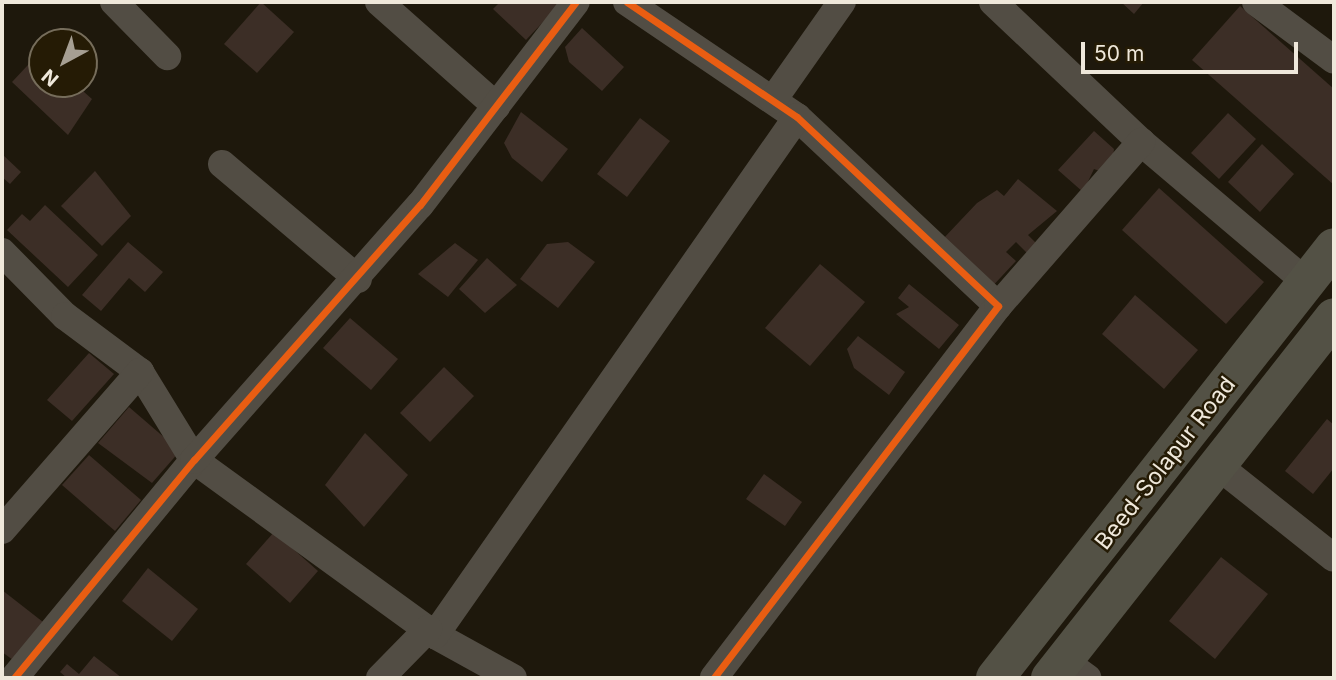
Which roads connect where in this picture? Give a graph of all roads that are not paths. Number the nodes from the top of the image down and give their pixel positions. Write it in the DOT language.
graph roads {
  1 [pos="114,2"];
  2 [pos="379,2"];
  3 [pos="576,2"];
  4 [pos="627,2"];
  5 [pos="842,2"];
  6 [pos="993,2"];
  7 [pos="1256,2"];
  8 [pos="167,56"];
  9 [pos="1334,60"];
  10 [pos="773,100"];
  11 [pos="496,106"];
  12 [pos="797,117"];
  13 [pos="1141,142"];
  14 [pos="222,164"];
  15 [pos="1334,247"];
  16 [pos="2,252"];
  17 [pos="358,279"];
  18 [pos="1307,283"];
  19 [pos="998,306"];
  20 [pos="1334,317"];
  21 [pos="140,372"];
  22 [pos="194,460"];
  23 [pos="1217,465"];
  24 [pos="10,498"];
  25 [pos="2,530"];
  26 [pos="1334,558"];
  27 [pos="431,632"];
  28 [pos="1067,673"];
  29 [pos="14,678"];
  30 [pos="380,678"];
  31 [pos="513,678"];
  32 [pos="713,678"];
  33 [pos="995,678"];
  1 -- 8 [label="street"];
  2 -- 11 [label="street"];
  3 -- 11 [label="street"];
  4 -- 10 [label="street"];
  5 -- 10 [label="street"];
  6 -- 13 [label="street"];
  7 -- 9 [label="street"];
  10 -- 12 [label="street"];
  11 -- 17 [label="street"];
  12 -- 19 [label="street"];
  12 -- 27 [label="street"];
  13 -- 18 [label="street"];
  13 -- 19 [label="street"];
  14 -- 17 [label="street"];
  15 -- 18 [label="main road, Beed-Solapur Road"];
  16 -- 21 [label="street"];
  17 -- 22 [label="street"];
  18 -- 33 [label="main road, Beed-Solapur Road"];
  19 -- 32 [label="street"];
  20 -- 23 [label="main road, Beed-Solapur Road"];
  21 -- 22 [label="street"];
  21 -- 24 [label="street"];
  22 -- 27 [label="street"];
  22 -- 29 [label="street"];
  23 -- 26 [label="street"];
  23 -- 28 [label="main road, Beed-Solapur Road"];
  24 -- 25 [label="street"];
  27 -- 30 [label="street"];
  27 -- 31 [label="street"];
}
